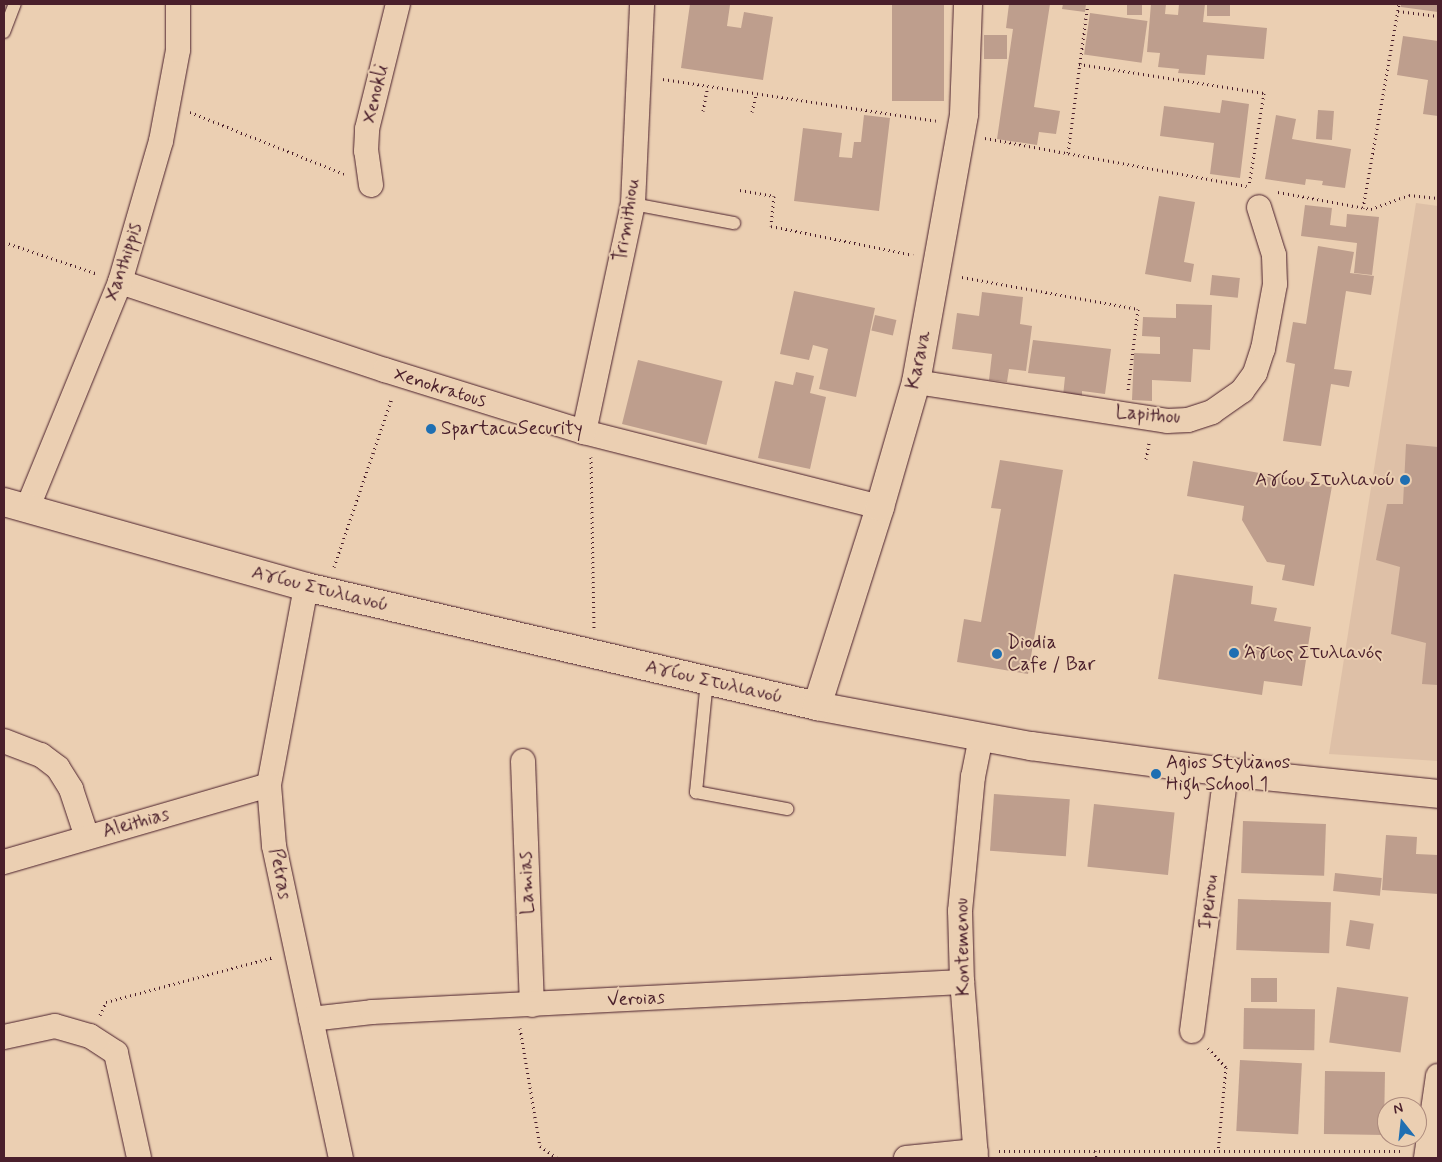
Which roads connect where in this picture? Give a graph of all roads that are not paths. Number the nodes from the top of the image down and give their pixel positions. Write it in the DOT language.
graph roads {
  1 [pos="15,4"];
  2 [pos="178,4"];
  3 [pos="398,4"];
  4 [pos="642,4"];
  5 [pos="968,4"];
  6 [pos="4,32"];
  7 [pos="371,185"];
  8 [pos="1255,194"];
  9 [pos="633,204"];
  10 [pos="734,223"];
  11 [pos="120,282"];
  12 [pos="916,382"];
  13 [pos="587,433"];
  14 [pos="16,506"];
  15 [pos="880,507"];
  16 [pos="316,589"];
  17 [pos="707,680"];
  18 [pos="816,706"];
  19 [pos="981,737"];
  20 [pos="4,741"];
  21 [pos="522,760"];
  22 [pos="1226,772"];
  23 [pos="269,785"];
  24 [pos="1438,794"];
  25 [pos="787,809"];
  26 [pos="87,837"];
  27 [pos="4,862"];
  28 [pos="962,982"];
  29 [pos="524,1005"];
  30 [pos="311,1019"];
  31 [pos="1192,1031"];
  32 [pos="4,1037"];
  33 [pos="1438,1076"];
  34 [pos="976,1154"];
  35 [pos="1427,1155"];
  36 [pos="139,1158"];
  37 [pos="341,1158"];
  38 [pos="906,1158"];
  1 -- 6 [label="lane"];
  2 -- 11 [label="street, Xanthippis"];
  3 -- 7 [label="street, Xenokli"];
  4 -- 9 [label="street, Trimithiou"];
  5 -- 12 [label="street, Karava"];
  8 -- 12 [label="street, Lapithou"];
  9 -- 10 [label="lane"];
  9 -- 13 [label="street, Trimithiou"];
  11 -- 13 [label="street, Xenokratous"];
  11 -- 14 [label="street, Xanthippis"];
  12 -- 15 [label="street, Karava"];
  13 -- 15 [label="street, Xenokratous"];
  14 -- 16 [label="street, Αγίου Στυλιανού"];
  15 -- 18 [label="street, Karava"];
  16 -- 17 [label="street, Αγίου Στυλιανού"];
  16 -- 23 [label="street, Petras"];
  17 -- 18 [label="street, Αγίου Στυλιανού"];
  17 -- 25 [label="lane"];
  18 -- 19 [label="street, Αγίου Στυλιανού"];
  19 -- 22 [label="street, Αγίου Στυλιανού"];
  19 -- 28 [label="street, Kontemenou"];
  20 -- 26 [label="street"];
  21 -- 29 [label="street, Lamias"];
  22 -- 24 [label="street, Αγίου Στυλιανού"];
  22 -- 31 [label="street, Ipeirou"];
  23 -- 26 [label="street, Aleithias"];
  23 -- 30 [label="street, Petras"];
  26 -- 27 [label="street, Aleithias"];
  28 -- 29 [label="street, Veroias"];
  28 -- 34 [label="street, Kontemenou"];
  29 -- 30 [label="street, Veroias"];
  30 -- 37 [label="street, Petras"];
  32 -- 36 [label="street"];
  33 -- 35 [label="street"];
  34 -- 38 [label="street"];
}
